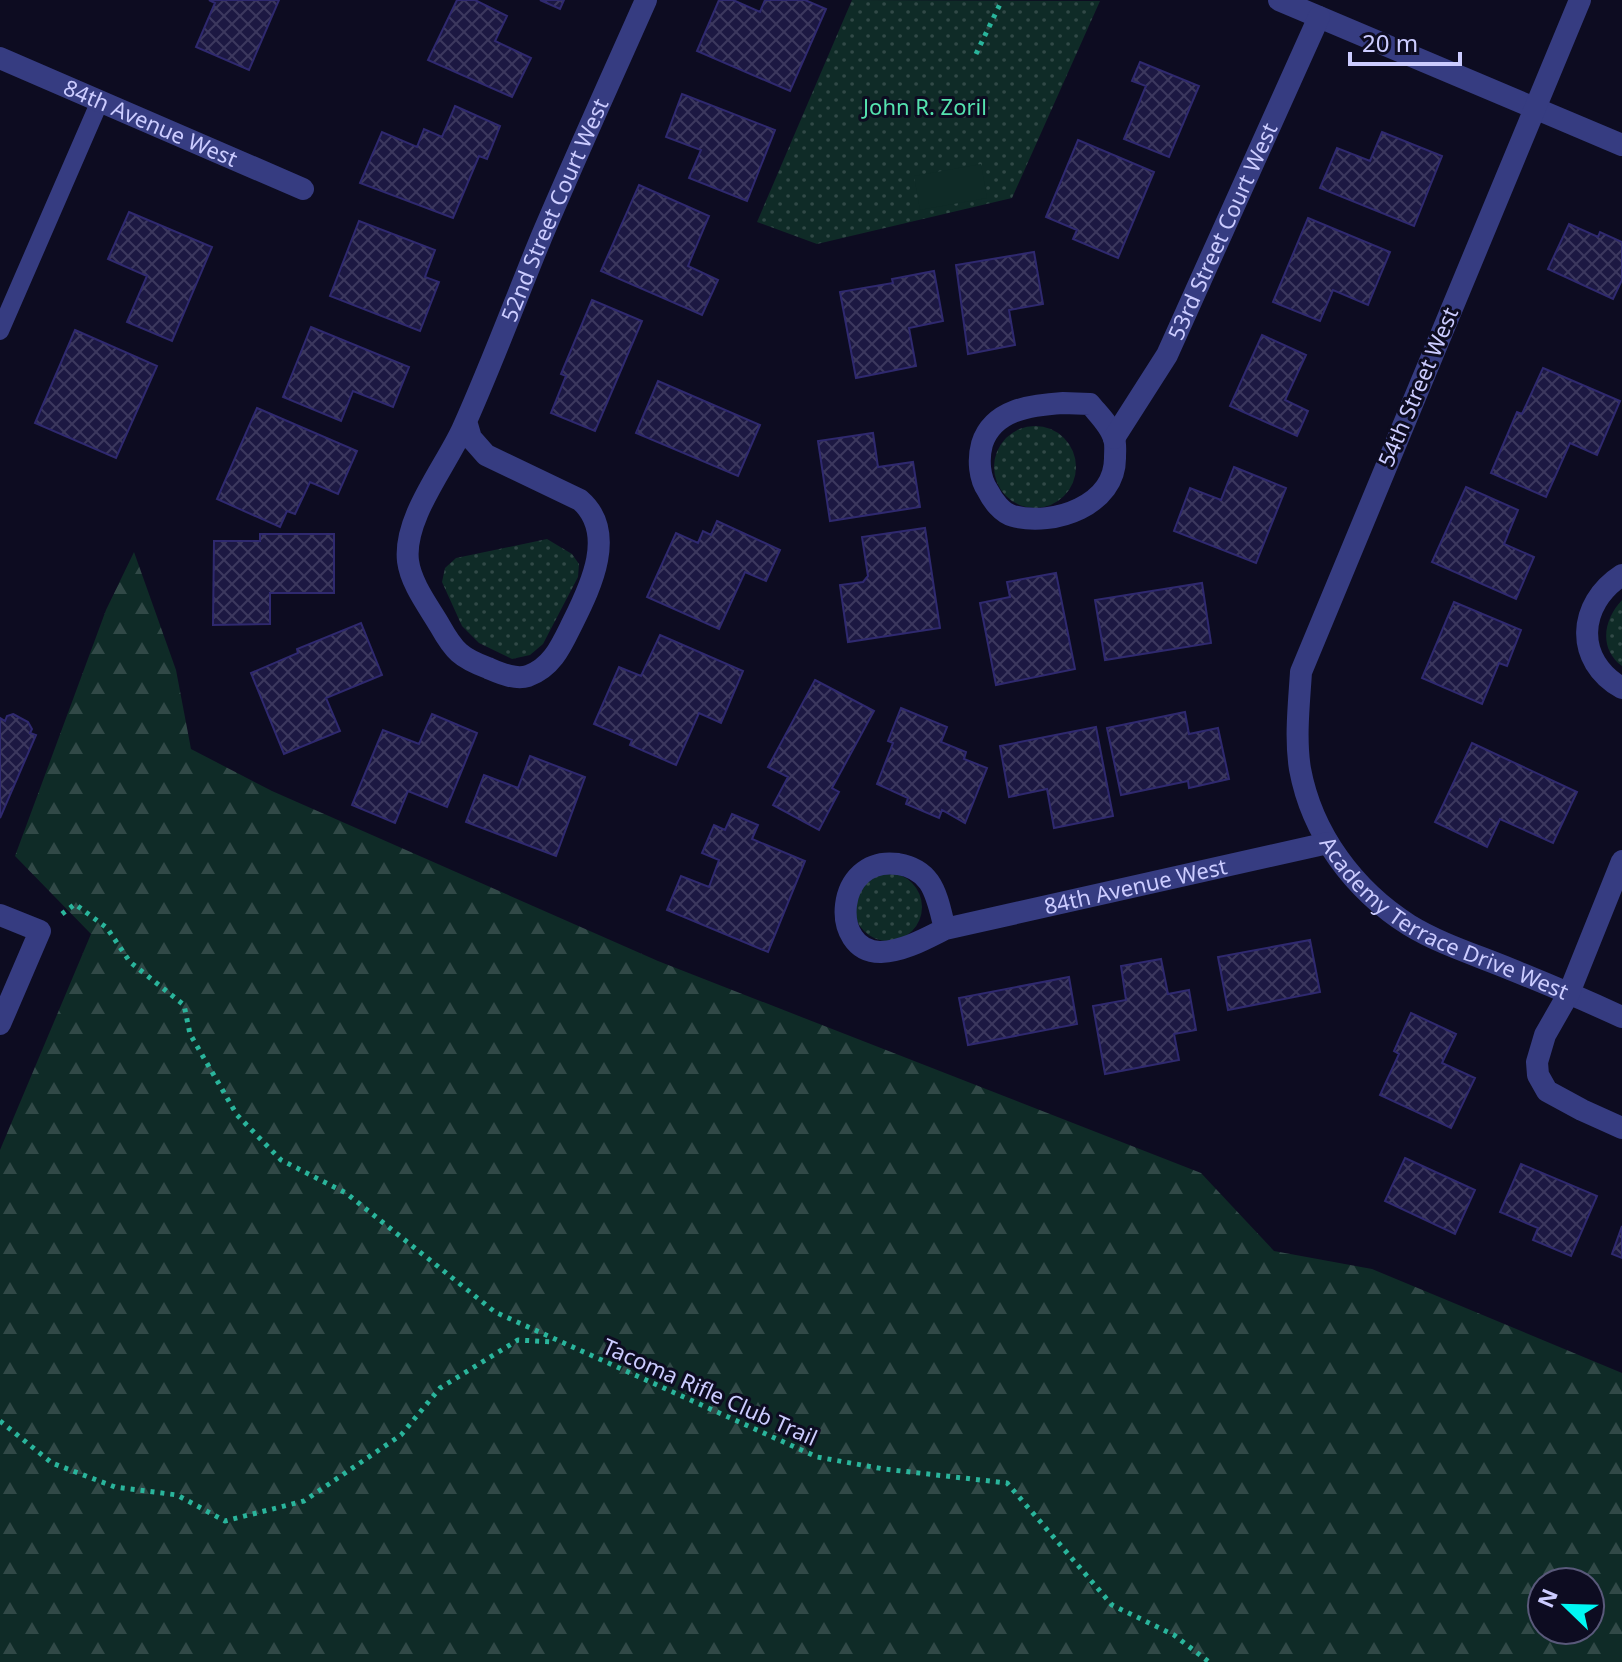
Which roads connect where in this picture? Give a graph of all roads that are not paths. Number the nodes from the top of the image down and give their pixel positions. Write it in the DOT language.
graph roads {
  1 [pos="646,0"];
  2 [pos="1279,0"];
  3 [pos="1580,0"];
  4 [pos="1319,17"];
  5 [pos="0,58"];
  6 [pos="100,101"];
  7 [pos="1533,109"];
  8 [pos="1622,145"];
  9 [pos="303,189"];
  10 [pos="0,331"];
  11 [pos="466,421"];
  12 [pos="1114,438"];
  13 [pos="1622,575"];
  14 [pos="1622,688"];
  15 [pos="1305,784"];
  16 [pos="1328,843"];
  17 [pos="1622,861"];
  18 [pos="0,915"];
  19 [pos="945,929"];
  20 [pos="1569,993"];
  21 [pos="1622,1017"];
  22 [pos="0,1024"];
  23 [pos="1622,1128"];
  1 -- 11 [label="street, 52nd Street Court West"];
  2 -- 4 [label="street"];
  3 -- 7 [label="street, 54th Street West"];
  4 -- 7 [label="street"];
  4 -- 12 [label="street, 53rd Street Court West"];
  5 -- 6 [label="street, 84th Avenue West"];
  6 -- 9 [label="street, 84th Avenue West"];
  6 -- 10 [label="lane"];
  7 -- 8 [label="street"];
  7 -- 15 [label="street, 54th Street West"];
  11 -- 11 [label="street, 52nd Street Court West"];
  12 -- 12 [label="street, 53rd Street Court West"];
  13 -- 14 [label="street"];
  15 -- 16 [label="street, Academy Terrace Drive West"];
  16 -- 19 [label="street, 84th Avenue West"];
  16 -- 20 [label="street, Academy Terrace Drive West"];
  17 -- 20 [label="street"];
  18 -- 22 [label="street"];
  19 -- 19 [label="street, 84th Avenue West"];
  20 -- 21 [label="street, Academy Terrace Drive West"];
  20 -- 23 [label="street"];
}
